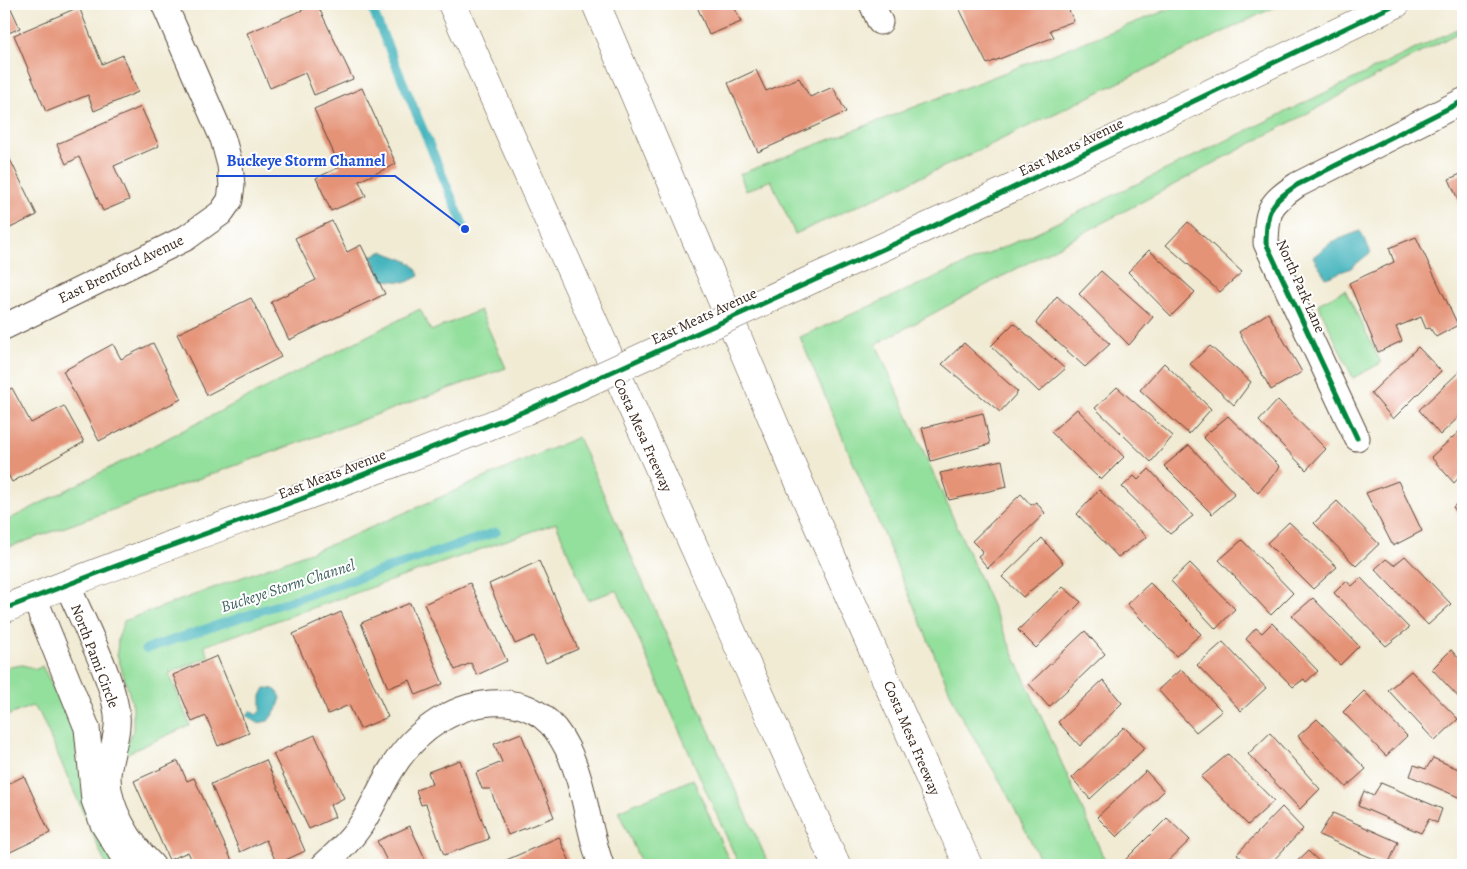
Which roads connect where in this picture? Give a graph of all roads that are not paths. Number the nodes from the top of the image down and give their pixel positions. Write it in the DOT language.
graph roads {
  1 [pos="164,4"];
  2 [pos="452,4"];
  3 [pos="596,4"];
  4 [pos="1396,4"];
  5 [pos="1463,101"];
  6 [pos="4,327"];
  7 [pos="1357,438"];
  8 [pos="67,584"];
  9 [pos="34,597"];
  10 [pos="4,609"];
  11 [pos="131,865"];
  12 [pos="152,865"];
  13 [pos="324,865"];
  14 [pos="601,865"];
  15 [pos="836,865"];
  16 [pos="968,865"];
  1 -- 6 [label="street, East Brentford Avenue"];
  2 -- 15 [label="main road, Costa Mesa Freeway"];
  3 -- 16 [label="main road, Costa Mesa Freeway"];
  4 -- 8 [label="main road, East Meats Avenue, bridge"];
  5 -- 7 [label="street, North Park Lane"];
  8 -- 9 [label="main road, East Meats Avenue"];
  8 -- 12 [label="street, North Pami Circle"];
  9 -- 10 [label="main road, East Meats Avenue"];
  9 -- 11 [label="street"];
  13 -- 14 [label="street"];
}
